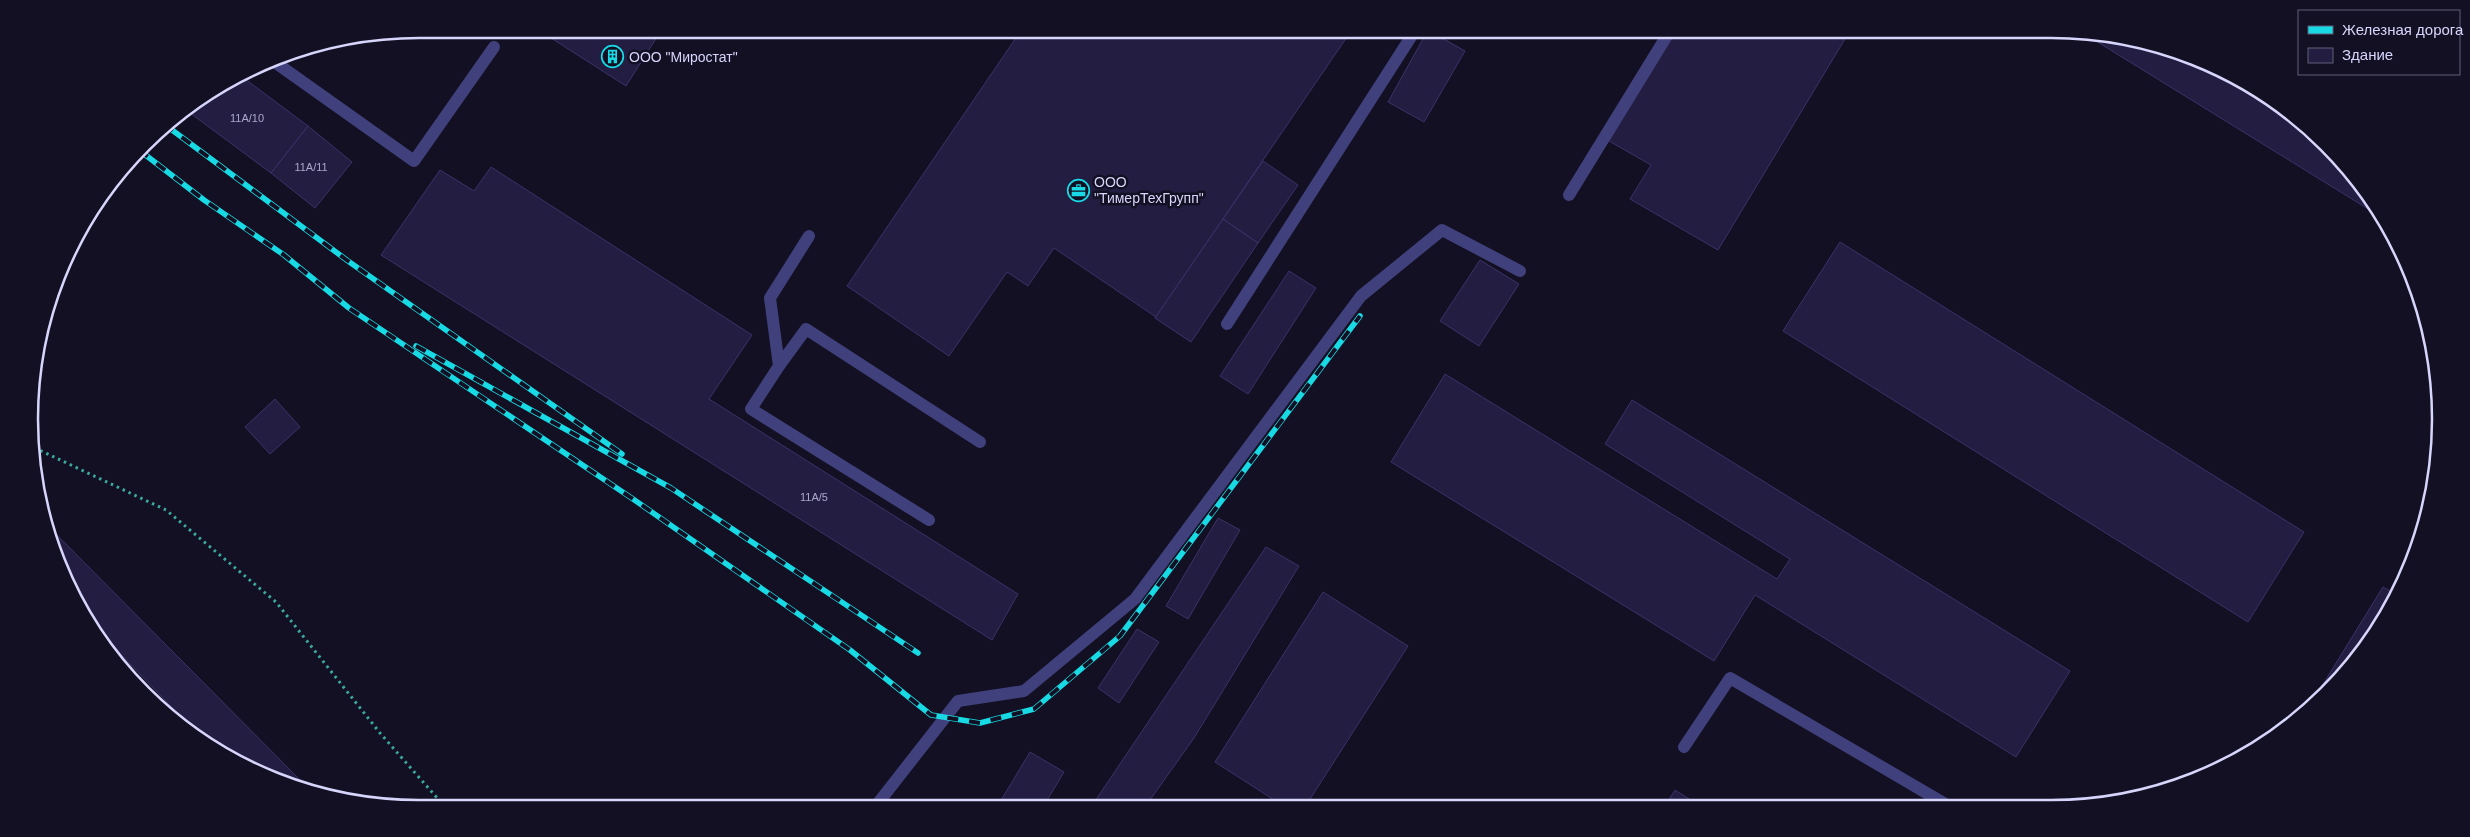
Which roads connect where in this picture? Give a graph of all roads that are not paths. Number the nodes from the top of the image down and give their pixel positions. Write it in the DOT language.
graph roads {
  1 [pos="1410,38"];
  2 [pos="1665,38"];
  3 [pos="494,47"];
  4 [pos="279,65"];
  5 [pos="1569,195"];
  6 [pos="809,236"];
  7 [pos="1520,271"];
  8 [pos="1227,324"];
  9 [pos="779,366"];
  10 [pos="980,442"];
  11 [pos="928,520"];
  12 [pos="1684,747"];
  13 [pos="881,800"];
  14 [pos="1939,800"];
  1 -- 8 [label="lane"];
  2 -- 5 [label="lane"];
  3 -- 4 [label="lane"];
  6 -- 9 [label="lane"];
  7 -- 13 [label="lane"];
  9 -- 10 [label="lane"];
  9 -- 11 [label="lane"];
  12 -- 14 [label="lane"];
}
